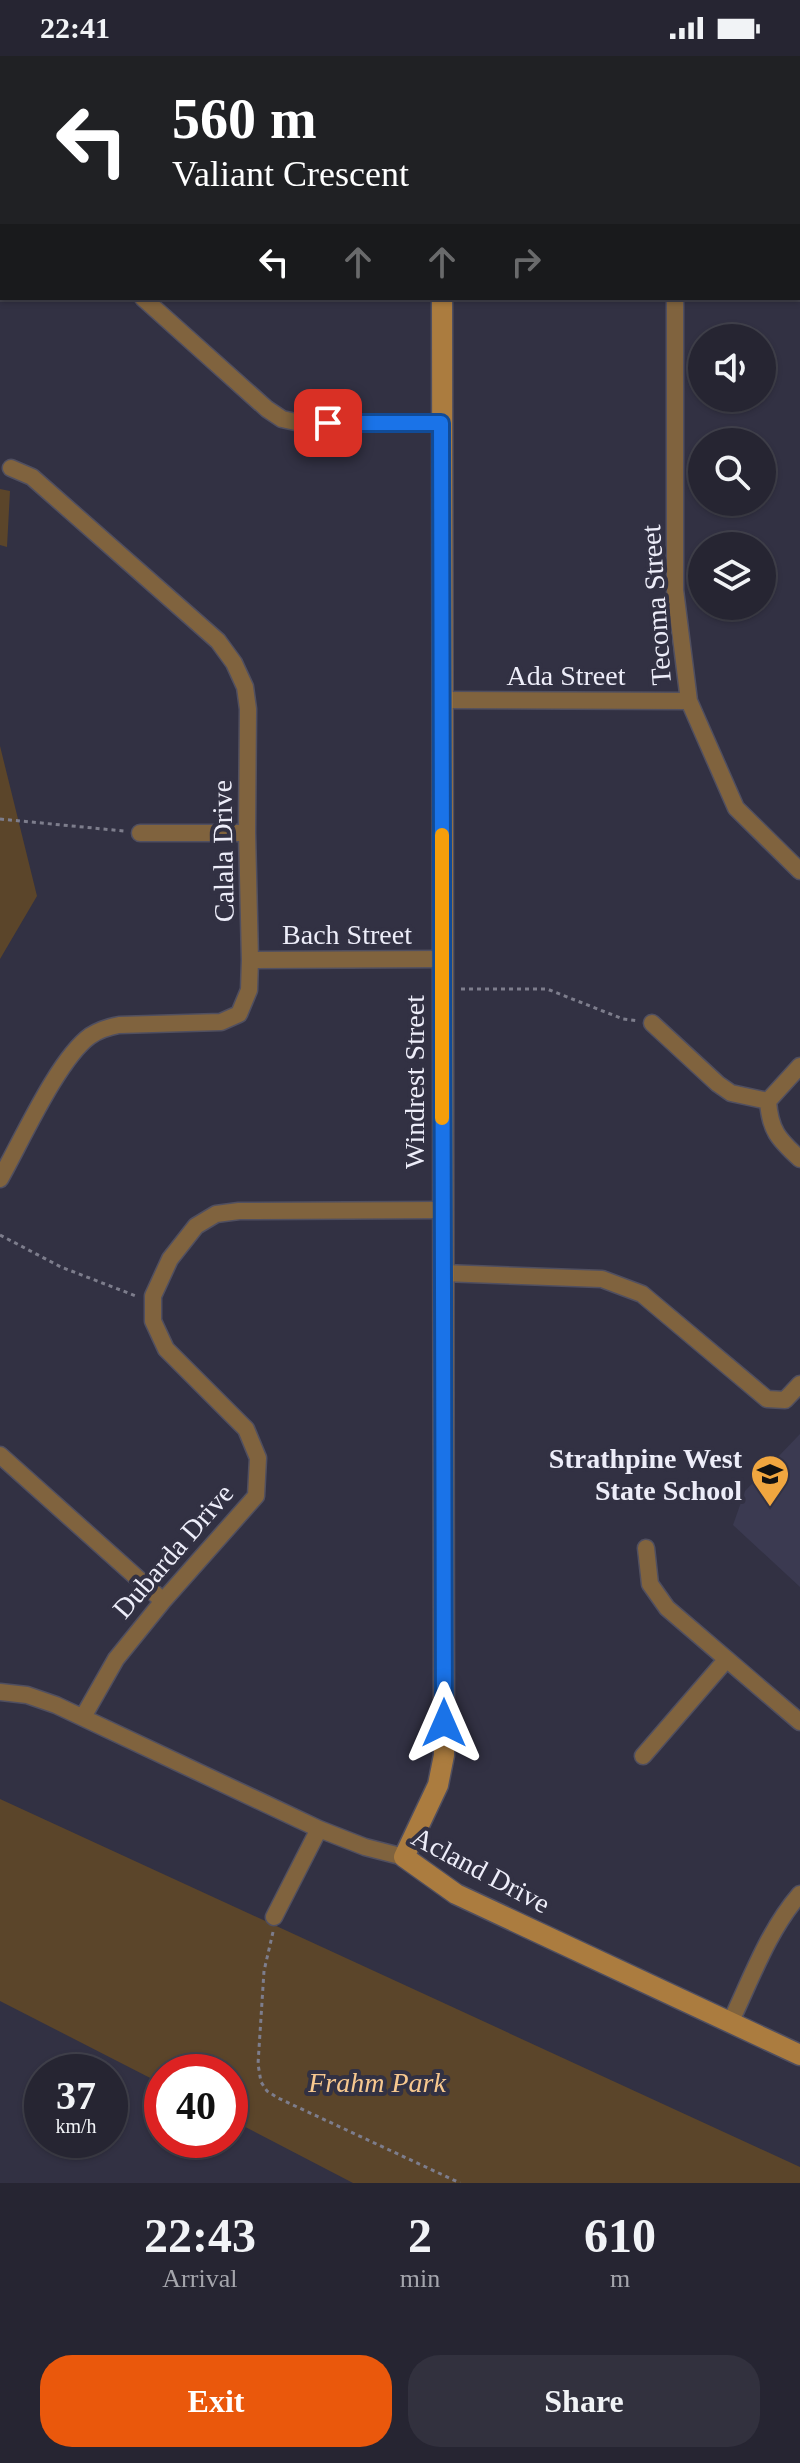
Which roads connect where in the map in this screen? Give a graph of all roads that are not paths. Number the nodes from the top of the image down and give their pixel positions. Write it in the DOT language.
graph roads {
  1 [pos="442,300"];
  2 [pos="675,300"];
  3 [pos="153,301"];
  4 [pos="441,423"];
  5 [pos="11,468"];
  6 [pos="442,700"];
  7 [pos="689,701"];
  8 [pos="140,833"];
  9 [pos="247,833"];
  10 [pos="800,871"];
  11 [pos="443,959"];
  12 [pos="250,960"];
  13 [pos="652,1023"];
  14 [pos="800,1066"];
  15 [pos="768,1101"];
  16 [pos="800,1159"];
  17 [pos="0,1179"];
  18 [pos="442,1210"];
  19 [pos="443,1273"];
  20 [pos="800,1384"];
  21 [pos="0,1455"];
  22 [pos="646,1548"];
  23 [pos="163,1601"];
  24 [pos="726,1660"];
  25 [pos="0,1692"];
  26 [pos="83,1717"];
  27 [pos="800,1722"];
  28 [pos="643,1756"];
  29 [pos="319,1829"];
  30 [pos="404,1857"];
  31 [pos="800,1894"];
  32 [pos="274,1917"];
  33 [pos="731,2021"];
  34 [pos="800,2055"];
  1 -- 4 [label="street, Windrest Street"];
  2 -- 7 [label="street, Tecoma Street"];
  3 -- 4 [label="street"];
  4 -- 6 [label="street, Windrest Street"];
  5 -- 9 [label="street, Calala Drive"];
  6 -- 7 [label="street, Ada Street"];
  6 -- 11 [label="street, Windrest Street"];
  7 -- 10 [label="street, Tecoma Street"];
  8 -- 9 [label="street"];
  9 -- 12 [label="street, Calala Drive"];
  11 -- 12 [label="street, Bach Street"];
  11 -- 18 [label="street, Windrest Street"];
  12 -- 17 [label="street, Calala Drive"];
  13 -- 15 [label="street"];
  14 -- 15 [label="street"];
  15 -- 16 [label="street"];
  18 -- 19 [label="street, Windrest Street"];
  18 -- 23 [label="street, Dubarda Drive"];
  19 -- 20 [label="street"];
  19 -- 30 [label="street, Windrest Street"];
  21 -- 23 [label="street"];
  22 -- 24 [label="street"];
  23 -- 26 [label="street, Dubarda Drive"];
  24 -- 27 [label="street"];
  24 -- 28 [label="street"];
  25 -- 26 [label="street, Acland Drive"];
  26 -- 29 [label="street, Acland Drive"];
  29 -- 30 [label="street, Acland Drive"];
  29 -- 32 [label="street"];
  30 -- 33 [label="street, Acland Drive"];
  31 -- 33 [label="street"];
  33 -- 34 [label="street, Acland Drive"];
}
